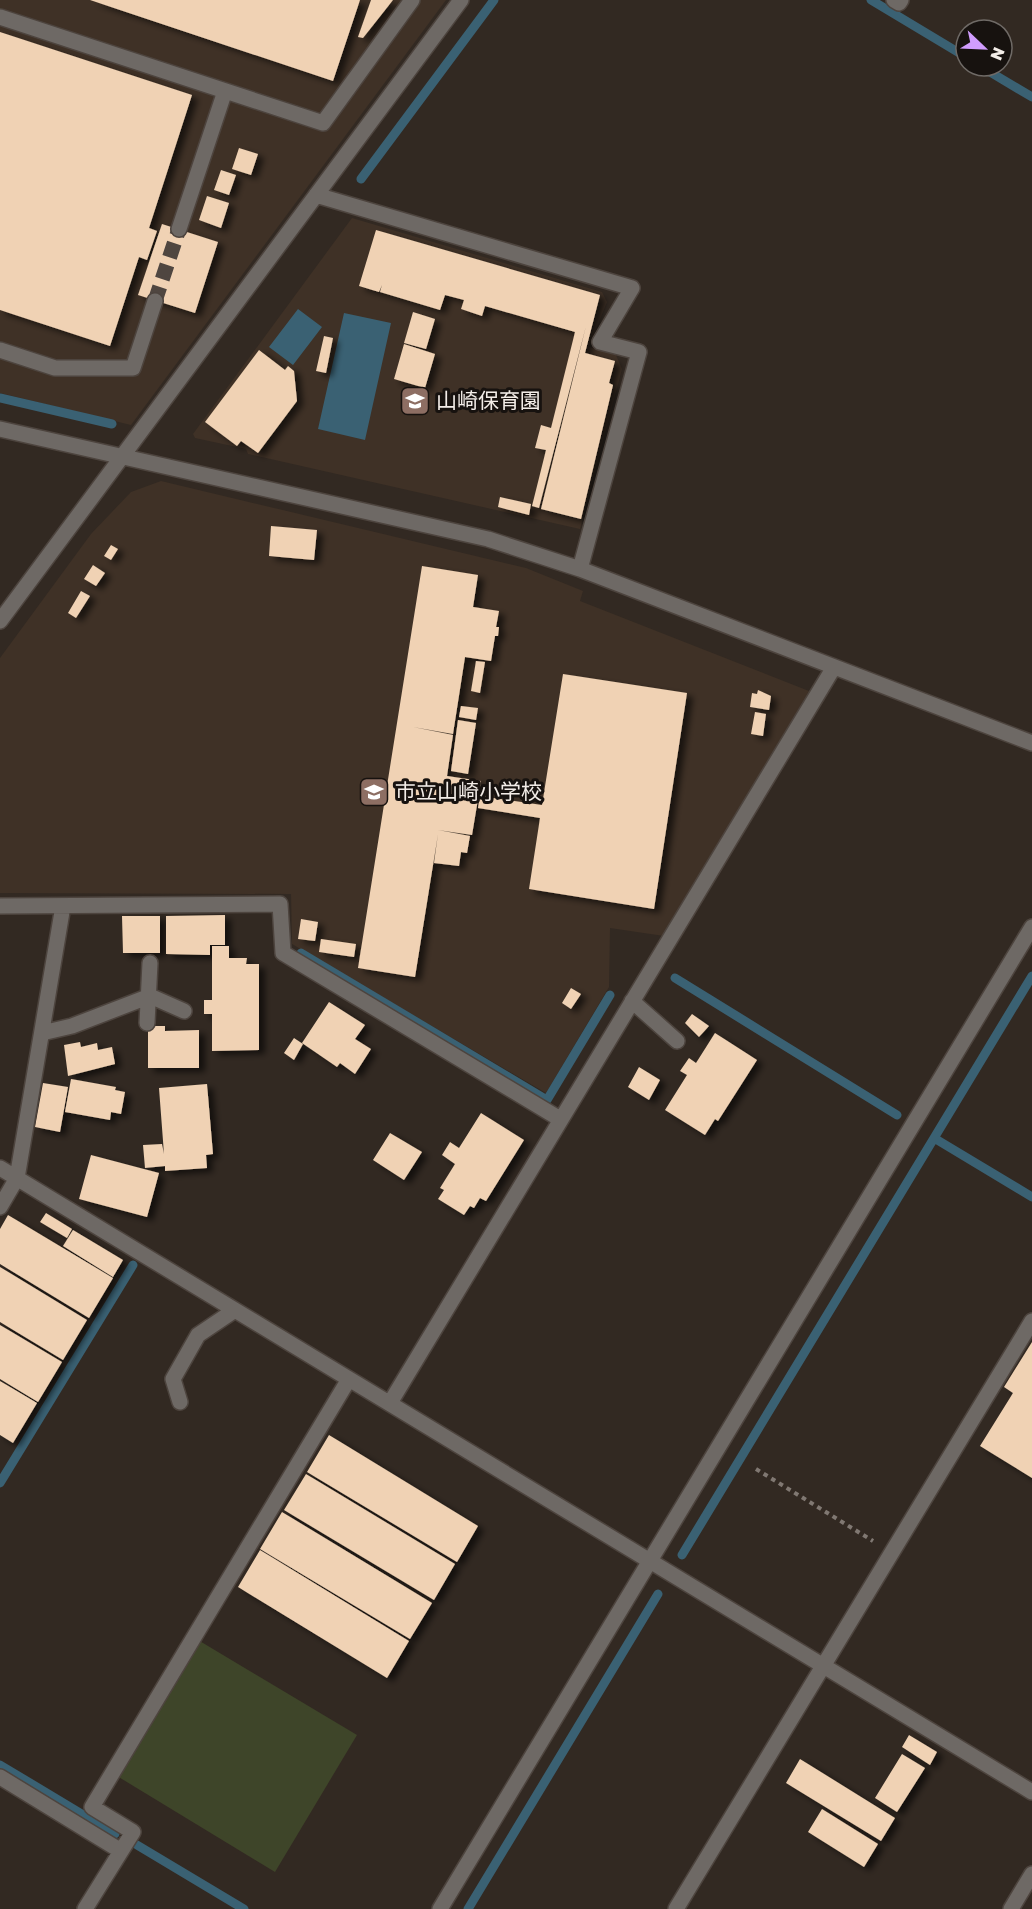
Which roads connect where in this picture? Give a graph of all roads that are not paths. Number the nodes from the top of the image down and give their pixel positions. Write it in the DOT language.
graph roads {
  1 [pos="412,0"];
  2 [pos="461,0"];
  3 [pos="894,0"];
  4 [pos="901,0"];
  5 [pos="0,17"];
  6 [pos="225,91"];
  7 [pos="316,195"];
  8 [pos="179,229"];
  9 [pos="155,301"];
  10 [pos="0,350"];
  11 [pos="0,429"];
  12 [pos="121,458"];
  13 [pos="580,569"];
  14 [pos="0,621"];
  15 [pos="834,667"];
  16 [pos="1032,743"];
  17 [pos="0,906"];
  18 [pos="63,906"];
  19 [pos="1032,927"];
  20 [pos="150,963"];
  21 [pos="150,996"];
  22 [pos="632,1001"];
  23 [pos="184,1011"];
  24 [pos="147,1023"];
  25 [pos="42,1033"];
  26 [pos="677,1041"];
  27 [pos="560,1119"];
  28 [pos="0,1168"];
  29 [pos="17,1178"];
  30 [pos="0,1207"];
  31 [pos="235,1310"];
  32 [pos="1032,1322"];
  33 [pos="349,1379"];
  34 [pos="180,1402"];
  35 [pos="390,1403"];
  36 [pos="650,1560"];
  37 [pos="822,1664"];
  38 [pos="0,1777"];
  39 [pos="1032,1792"];
  40 [pos="121,1851"];
  41 [pos="1032,1874"];
  42 [pos="85,1909"];
  43 [pos="440,1909"];
  44 [pos="675,1909"];
  45 [pos="1011,1909"];
  1 -- 6 [label="street"];
  2 -- 7 [label="street"];
  3 -- 4 [label="street"];
  5 -- 6 [label="street"];
  6 -- 8 [label="street"];
  7 -- 12 [label="street"];
  7 -- 13 [label="street"];
  9 -- 10 [label="street"];
  11 -- 12 [label="street"];
  12 -- 13 [label="street"];
  12 -- 14 [label="street"];
  13 -- 15 [label="street"];
  15 -- 16 [label="street"];
  15 -- 22 [label="street"];
  17 -- 18 [label="street"];
  18 -- 25 [label="street"];
  18 -- 27 [label="street"];
  19 -- 36 [label="street"];
  20 -- 21 [label="street"];
  21 -- 23 [label="street"];
  21 -- 24 [label="street"];
  21 -- 25 [label="street"];
  22 -- 26 [label="street"];
  22 -- 27 [label="street"];
  25 -- 29 [label="street"];
  27 -- 35 [label="street"];
  28 -- 29 [label="street"];
  29 -- 30 [label="street"];
  29 -- 31 [label="street"];
  31 -- 33 [label="street"];
  31 -- 34 [label="street"];
  32 -- 37 [label="street"];
  33 -- 35 [label="street"];
  33 -- 40 [label="street"];
  35 -- 36 [label="street"];
  36 -- 37 [label="street"];
  36 -- 43 [label="street"];
  37 -- 39 [label="street"];
  37 -- 44 [label="street"];
  38 -- 40 [label="street"];
  40 -- 42 [label="street"];
  41 -- 45 [label="street"];
}
